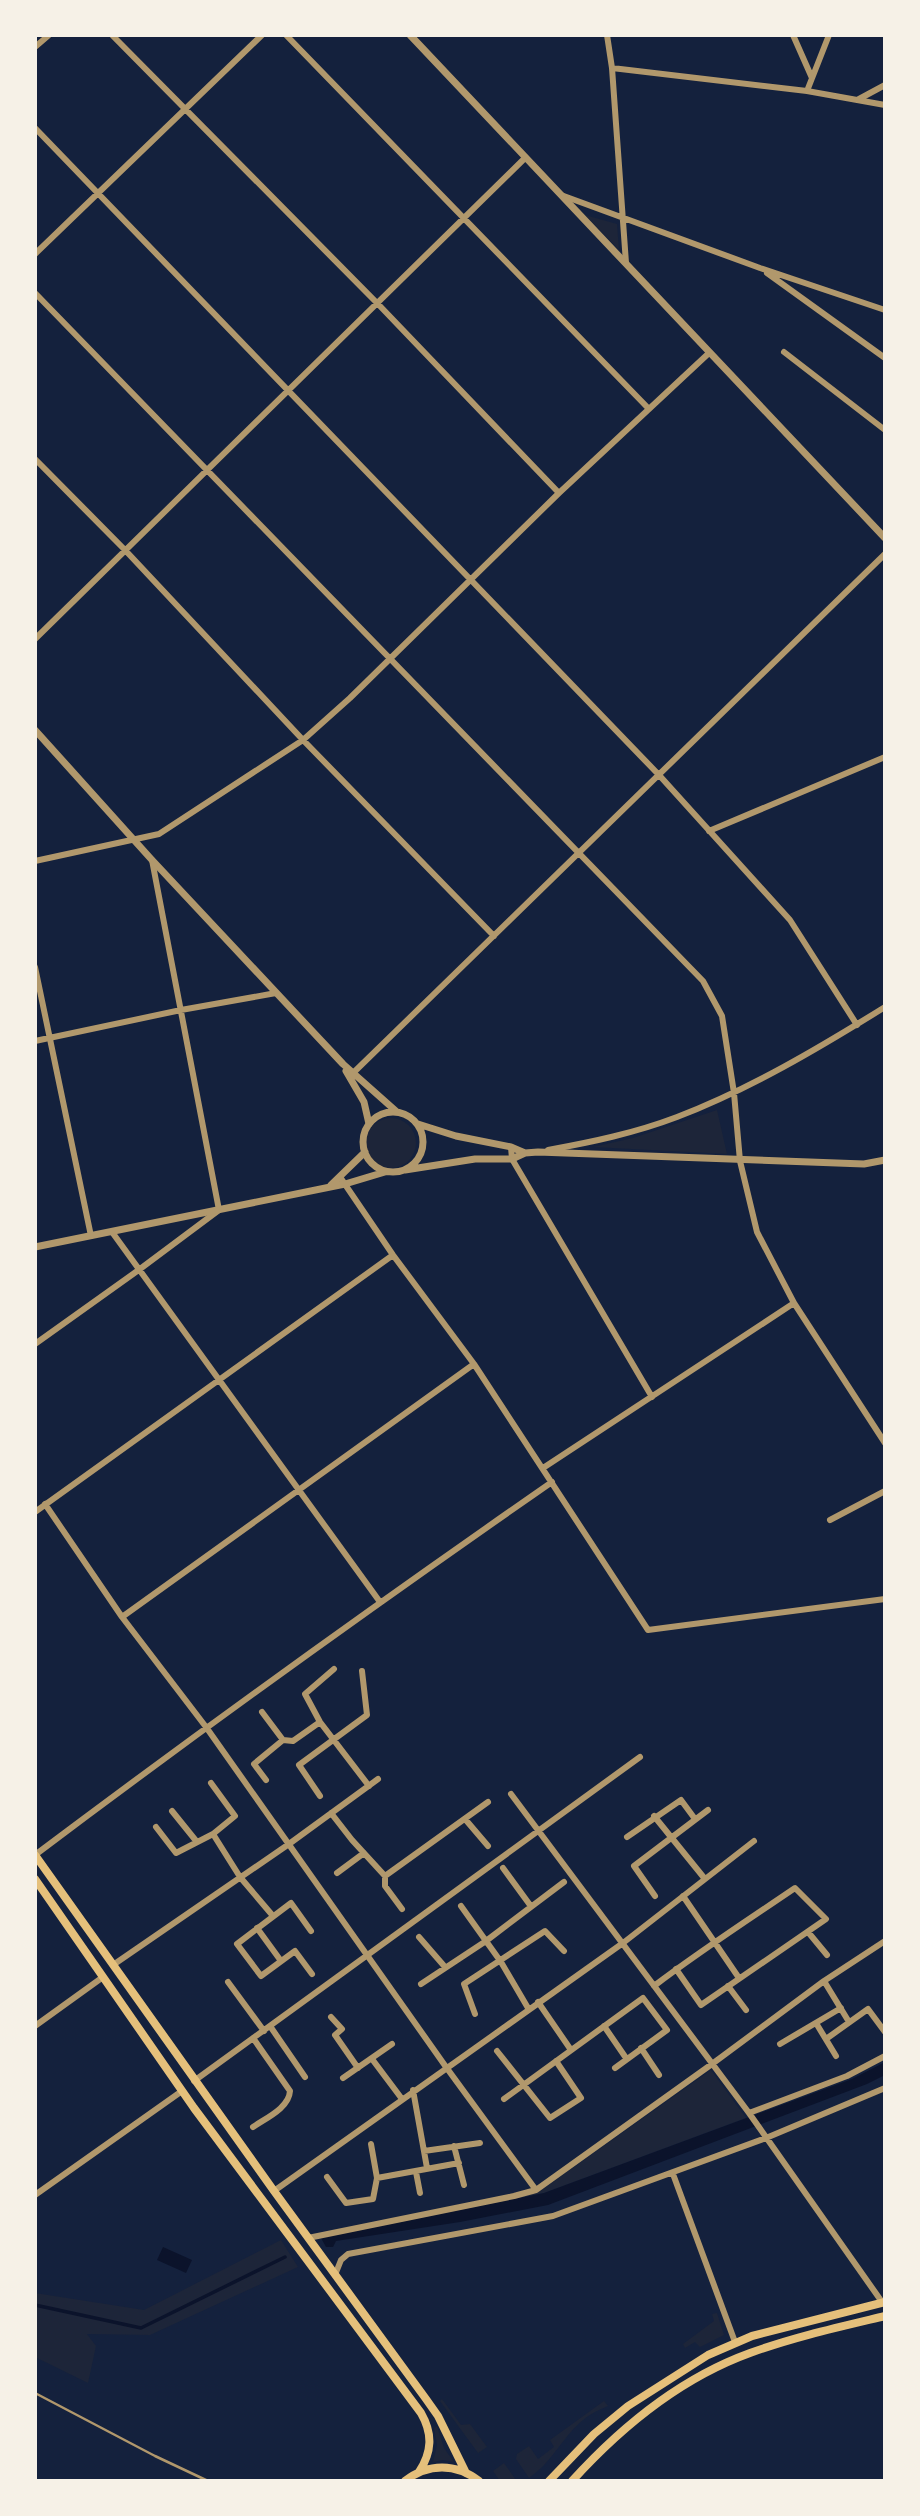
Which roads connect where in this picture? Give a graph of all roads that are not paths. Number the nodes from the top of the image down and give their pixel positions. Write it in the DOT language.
graph roads {
  1 [pos="49,35"];
  2 [pos="112,35"];
  3 [pos="262,35"];
  4 [pos="286,35"];
  5 [pos="410,35"];
  6 [pos="607,35"];
  7 [pos="793,35"];
  8 [pos="829,35"];
  9 [pos="35,47"];
  10 [pos="612,68"];
  11 [pos="812,78"];
  12 [pos="885,85"];
  13 [pos="807,91"];
  14 [pos="859,100"];
  15 [pos="885,105"];
  16 [pos="186,109"];
  17 [pos="35,128"];
  18 [pos="524,159"];
  19 [pos="98,193"];
  20 [pos="561,195"];
  21 [pos="623,217"];
  22 [pos="463,219"];
  23 [pos="35,254"];
  24 [pos="626,264"];
  25 [pos="760,268"];
  26 [pos="35,293"];
  27 [pos="378,304"];
  28 [pos="885,310"];
  29 [pos="784,352"];
  30 [pos="709,353"];
  31 [pos="885,358"];
  32 [pos="288,388"];
  33 [pos="649,409"];
  34 [pos="885,430"];
  35 [pos="35,459"];
  36 [pos="206,469"];
  37 [pos="559,493"];
  38 [pos="885,538"];
  39 [pos="125,550"];
  40 [pos="885,554"];
  41 [pos="471,581"];
  42 [pos="35,639"];
  43 [pos="391,659"];
  44 [pos="35,730"];
  45 [pos="303,740"];
  46 [pos="885,757"];
  47 [pos="659,775"];
  48 [pos="709,831"];
  49 [pos="135,841"];
  50 [pos="578,854"];
  51 [pos="152,860"];
  52 [pos="35,862"];
  53 [pos="494,936"];
  54 [pos="35,967"];
  55 [pos="276,993"];
  56 [pos="885,1007"];
  57 [pos="181,1010"];
  58 [pos="856,1025"];
  59 [pos="50,1038"];
  60 [pos="35,1041"];
  61 [pos="351,1075"];
  62 [pos="734,1093"];
  63 [pos="397,1112"];
  64 [pos="369,1124"];
  65 [pos="417,1124"];
  66 [pos="511,1147"];
  67 [pos="365,1152"];
  68 [pos="538,1152"];
  69 [pos="525,1153"];
  70 [pos="512,1159"];
  71 [pos="885,1160"];
  72 [pos="740,1161"];
  73 [pos="405,1170"];
  74 [pos="385,1172"];
  75 [pos="340,1177"];
  76 [pos="345,1184"];
  77 [pos="331,1185"];
  78 [pos="219,1210"];
  79 [pos="112,1232"];
  80 [pos="91,1236"];
  81 [pos="35,1247"];
  82 [pos="393,1255"];
  83 [pos="140,1269"];
  84 [pos="794,1303"];
  85 [pos="35,1344"];
  86 [pos="474,1364"];
  87 [pos="219,1378"];
  88 [pos="652,1397"];
  89 [pos="885,1443"];
  90 [pos="543,1468"];
  91 [pos="552,1482"];
  92 [pos="300,1490"];
  93 [pos="885,1491"];
  94 [pos="46,1504"];
  95 [pos="36,1510"];
  96 [pos="830,1520"];
  97 [pos="885,1599"];
  98 [pos="380,1602"];
  99 [pos="122,1617"];
  100 [pos="334,1669"];
  101 [pos="362,1671"];
  102 [pos="262,1712"];
  103 [pos="320,1722"];
  104 [pos="205,1727"];
  105 [pos="333,1739"];
  106 [pos="283,1741"];
  107 [pos="640,1757"];
  108 [pos="378,1779"];
  109 [pos="266,1780"];
  110 [pos="211,1783"];
  111 [pos="369,1786"];
  112 [pos="511,1794"];
  113 [pos="320,1796"];
  114 [pos="488,1802"];
  115 [pos="708,1810"];
  116 [pos="172,1811"];
  117 [pos="331,1813"];
  118 [pos="654,1816"];
  119 [pos="465,1819"];
  120 [pos="695,1819"];
  121 [pos="156,1827"];
  122 [pos="540,1831"];
  123 [pos="213,1834"];
  124 [pos="627,1837"];
  125 [pos="672,1838"];
  126 [pos="754,1841"];
  127 [pos="197,1842"];
  128 [pos="289,1844"];
  129 [pos="488,1846"];
  130 [pos="364,1853"];
  131 [pos="35,1855"];
  132 [pos="503,1868"];
  133 [pos="337,1873"];
  134 [pos="385,1876"];
  135 [pos="240,1877"];
  136 [pos="705,1879"];
  137 [pos="35,1880"];
  138 [pos="564,1882"];
  139 [pos="655,1896"];
  140 [pos="683,1896"];
  141 [pos="530,1905"];
  142 [pos="461,1906"];
  143 [pos="402,1909"];
  144 [pos="273,1916"];
  145 [pos="257,1928"];
  146 [pos="311,1930"];
  147 [pos="808,1932"];
  148 [pos="419,1937"];
  149 [pos="486,1941"];
  150 [pos="885,1941"];
  151 [pos="715,1942"];
  152 [pos="623,1943"];
  153 [pos="564,1951"];
  154 [pos="369,1955"];
  155 [pos="828,1955"];
  156 [pos="281,1961"];
  157 [pos="500,1962"];
  158 [pos="113,1965"];
  159 [pos="445,1967"];
  160 [pos="676,1969"];
  161 [pos="312,1974"];
  162 [pos="103,1977"];
  163 [pos="738,1978"];
  164 [pos="824,1981"];
  165 [pos="229,1982"];
  166 [pos="421,1984"];
  167 [pos="654,1986"];
  168 [pos="728,1986"];
  169 [pos="538,2002"];
  170 [pos="528,2008"];
  171 [pos="841,2008"];
  172 [pos="746,2010"];
  173 [pos="475,2014"];
  174 [pos="331,2017"];
  175 [pos="849,2022"];
  176 [pos="816,2023"];
  177 [pos="35,2026"];
  178 [pos="604,2026"];
  179 [pos="267,2029"];
  180 [pos="885,2032"];
  181 [pos="253,2038"];
  182 [pos="825,2039"];
  183 [pos="393,2044"];
  184 [pos="780,2044"];
  185 [pos="641,2048"];
  186 [pos="571,2050"];
  187 [pos="497,2051"];
  188 [pos="836,2056"];
  189 [pos="885,2056"];
  190 [pos="626,2058"];
  191 [pos="372,2059"];
  192 [pos="556,2061"];
  193 [pos="712,2064"];
  194 [pos="446,2067"];
  195 [pos="358,2068"];
  196 [pos="615,2068"];
  197 [pos="659,2075"];
  198 [pos="305,2077"];
  199 [pos="343,2078"];
  200 [pos="194,2081"];
  201 [pos="523,2085"];
  202 [pos="885,2088"];
  203 [pos="414,2090"];
  204 [pos="182,2091"];
  205 [pos="402,2099"];
  206 [pos="504,2099"];
  207 [pos="749,2113"];
  208 [pos="253,2127"];
  209 [pos="766,2138"];
  210 [pos="480,2143"];
  211 [pos="371,2144"];
  212 [pos="454,2146"];
  213 [pos="424,2151"];
  214 [pos="459,2162"];
  215 [pos="427,2168"];
  216 [pos="416,2172"];
  217 [pos="673,2174"];
  218 [pos="327,2177"];
  219 [pos="377,2178"];
  220 [pos="464,2185"];
  221 [pos="536,2190"];
  222 [pos="274,2191"];
  223 [pos="420,2193"];
  224 [pos="35,2194"];
  225 [pos="308,2238"];
  226 [pos="335,2275"];
  227 [pos="883,2302"];
  228 [pos="885,2316"];
  229 [pos="735,2342"];
  230 [pos="35,2393"];
  231 [pos="419,2472"];
  232 [pos="466,2473"];
  233 [pos="208,2481"];
  234 [pos="405,2481"];
  235 [pos="479,2481"];
  236 [pos="549,2481"];
  237 [pos="572,2481"];
  1 -- 9 [label="street"];
  2 -- 16 [label="street"];
  3 -- 16 [label="street"];
  4 -- 22 [label="street"];
  5 -- 18 [label="street"];
  6 -- 10 [label="street"];
  7 -- 11 [label="street"];
  8 -- 11 [label="street"];
  10 -- 13 [label="street"];
  10 -- 21 [label="street"];
  11 -- 13 [label="street"];
  12 -- 14 [label="street"];
  13 -- 14 [label="street"];
  14 -- 15 [label="street"];
  16 -- 19 [label="street"];
  16 -- 27 [label="street"];
  17 -- 19 [label="street"];
  18 -- 20 [label="street"];
  18 -- 22 [label="street"];
  19 -- 23 [label="street"];
  19 -- 32 [label="street"];
  20 -- 21 [label="street"];
  20 -- 24 [label="street"];
  21 -- 24 [label="street"];
  21 -- 25 [label="street"];
  22 -- 27 [label="street"];
  22 -- 33 [label="street"];
  24 -- 30 [label="street"];
  25 -- 28 [label="street"];
  25 -- 31 [label="street"];
  26 -- 36 [label="street"];
  27 -- 32 [label="street"];
  27 -- 37 [label="street"];
  29 -- 34 [label="street"];
  30 -- 33 [label="street"];
  30 -- 38 [label="street"];
  32 -- 36 [label="street"];
  32 -- 41 [label="street"];
  33 -- 37 [label="street"];
  35 -- 39 [label="street"];
  36 -- 39 [label="street"];
  36 -- 43 [label="street"];
  37 -- 41 [label="street"];
  39 -- 42 [label="street"];
  39 -- 45 [label="street"];
  40 -- 47 [label="street"];
  41 -- 43 [label="street"];
  41 -- 47 [label="street"];
  43 -- 45 [label="street"];
  43 -- 50 [label="street"];
  44 -- 49 [label="street"];
  45 -- 49 [label="street"];
  45 -- 53 [label="street"];
  46 -- 48 [label="street"];
  47 -- 48 [label="street"];
  47 -- 50 [label="street"];
  48 -- 58 [label="street"];
  49 -- 51 [label="street"];
  49 -- 52 [label="street"];
  50 -- 53 [label="street"];
  50 -- 62 [label="street"];
  51 -- 55 [label="street"];
  51 -- 57 [label="street"];
  53 -- 61 [label="street"];
  54 -- 59 [label="street"];
  55 -- 57 [label="street"];
  55 -- 61 [label="street"];
  56 -- 58 [label="street"];
  57 -- 59 [label="street"];
  57 -- 78 [label="street"];
  58 -- 62 [label="street"];
  59 -- 60 [label="street"];
  59 -- 80 [label="street"];
  61 -- 63 [label="street"];
  61 -- 64 [label="street"];
  62 -- 68 [label="street"];
  62 -- 72 [label="street"];
  63 -- 64 [label="street"];
  63 -- 65 [label="street"];
  64 -- 67 [label="street"];
  65 -- 66 [label="street"];
  65 -- 73 [label="street"];
  66 -- 69 [label="street"];
  66 -- 70 [label="street"];
  67 -- 74 [label="street"];
  67 -- 75 [label="street"];
  68 -- 69 [label="street"];
  68 -- 72 [label="street"];
  69 -- 70 [label="street"];
  70 -- 73 [label="street"];
  70 -- 88 [label="street"];
  71 -- 72 [label="street"];
  72 -- 84 [label="street"];
  73 -- 74 [label="street"];
  74 -- 76 [label="street"];
  75 -- 76 [label="street"];
  75 -- 77 [label="street"];
  76 -- 77 [label="street"];
  76 -- 82 [label="street"];
  77 -- 78 [label="street"];
  78 -- 79 [label="street"];
  78 -- 83 [label="street"];
  79 -- 80 [label="street"];
  79 -- 83 [label="street"];
  80 -- 81 [label="street"];
  82 -- 86 [label="street"];
  82 -- 87 [label="street"];
  83 -- 85 [label="street"];
  83 -- 87 [label="street"];
  84 -- 88 [label="street"];
  84 -- 89 [label="street"];
  86 -- 90 [label="street"];
  86 -- 92 [label="street"];
  87 -- 92 [label="street"];
  87 -- 94 [label="street"];
  88 -- 90 [label="street"];
  90 -- 91 [label="street"];
  91 -- 97 [label="street"];
  91 -- 98 [label="street"];
  92 -- 98 [label="street"];
  92 -- 99 [label="street"];
  93 -- 96 [label="street"];
  94 -- 95 [label="street"];
  94 -- 99 [label="street"];
  98 -- 104 [label="street"];
  99 -- 104 [label="street"];
  100 -- 103 [label="street"];
  101 -- 105 [label="street"];
  102 -- 106 [label="street"];
  103 -- 105 [label="street"];
  103 -- 106 [label="street"];
  104 -- 128 [label="street"];
  104 -- 131 [label="street"];
  105 -- 111 [label="street"];
  105 -- 113 [label="street"];
  106 -- 109 [label="street"];
  107 -- 122 [label="street"];
  108 -- 111 [label="street"];
  110 -- 123 [label="street"];
  111 -- 117 [label="street"];
  112 -- 122 [label="street"];
  114 -- 119 [label="street"];
  115 -- 120 [label="street"];
  116 -- 127 [label="street"];
  117 -- 128 [label="street"];
  117 -- 130 [label="street"];
  118 -- 120 [label="street"];
  118 -- 124 [label="street"];
  118 -- 125 [label="street"];
  119 -- 129 [label="street"];
  119 -- 134 [label="street"];
  120 -- 125 [label="street"];
  121 -- 127 [label="street"];
  122 -- 152 [label="street"];
  122 -- 154 [label="street"];
  123 -- 127 [label="street"];
  123 -- 135 [label="street"];
  125 -- 136 [label="street"];
  125 -- 139 [label="street"];
  126 -- 136 [label="street"];
  128 -- 135 [label="street"];
  128 -- 154 [label="street"];
  130 -- 133 [label="street"];
  130 -- 134 [label="street"];
  131 -- 158 [label="main road"];
  132 -- 141 [label="street"];
  134 -- 143 [label="street"];
  135 -- 144 [label="street"];
  135 -- 158 [label="street"];
  136 -- 140 [label="street"];
  137 -- 162 [label="main road"];
  138 -- 141 [label="street"];
  140 -- 151 [label="street"];
  140 -- 152 [label="street"];
  141 -- 149 [label="street"];
  142 -- 149 [label="street"];
  144 -- 145 [label="street"];
  144 -- 146 [label="street"];
  145 -- 156 [label="street"];
  145 -- 156 [label="street"];
  147 -- 151 [label="street"];
  147 -- 155 [label="street"];
  147 -- 163 [label="street"];
  148 -- 159 [label="street"];
  149 -- 157 [label="street"];
  149 -- 159 [label="street"];
  150 -- 164 [label="street"];
  151 -- 160 [label="street"];
  151 -- 163 [label="street"];
  152 -- 167 [label="street"];
  152 -- 169 [label="street"];
  153 -- 157 [label="street"];
  154 -- 179 [label="street"];
  154 -- 194 [label="street"];
  156 -- 161 [label="street"];
  157 -- 170 [label="street"];
  157 -- 173 [label="street"];
  158 -- 200 [label="main road"];
  159 -- 166 [label="street"];
  160 -- 167 [label="street"];
  160 -- 168 [label="street"];
  162 -- 177 [label="street"];
  162 -- 204 [label="main road"];
  163 -- 168 [label="street"];
  164 -- 171 [label="street"];
  164 -- 193 [label="street"];
  165 -- 179 [label="street"];
  167 -- 193 [label="street"];
  168 -- 172 [label="street"];
  169 -- 170 [label="street"];
  169 -- 186 [label="street"];
  170 -- 194 [label="street"];
  171 -- 175 [label="street"];
  171 -- 176 [label="street"];
  174 -- 195 [label="street"];
  175 -- 180 [label="street"];
  175 -- 182 [label="street"];
  176 -- 182 [label="street"];
  176 -- 184 [label="street"];
  178 -- 185 [label="street"];
  178 -- 186 [label="street"];
  178 -- 190 [label="street"];
  179 -- 181 [label="street"];
  179 -- 198 [label="street"];
  181 -- 200 [label="street"];
  181 -- 208 [label="street"];
  182 -- 188 [label="street"];
  183 -- 191 [label="street"];
  185 -- 190 [label="street"];
  185 -- 197 [label="street"];
  186 -- 192 [label="street"];
  187 -- 201 [label="street"];
  189 -- 207 [label="street"];
  190 -- 196 [label="street"];
  191 -- 195 [label="street"];
  191 -- 205 [label="street"];
  192 -- 201 [label="street"];
  192 -- 201 [label="street"];
  193 -- 207 [label="street"];
  193 -- 221 [label="street"];
  194 -- 203 [label="street"];
  194 -- 221 [label="street"];
  195 -- 199 [label="street"];
  200 -- 222 [label="main road"];
  201 -- 206 [label="street"];
  202 -- 209 [label="street"];
  203 -- 205 [label="street"];
  203 -- 213 [label="street"];
  204 -- 224 [label="street"];
  204 -- 231 [label="main road"];
  205 -- 222 [label="street"];
  207 -- 209 [label="street"];
  209 -- 217 [label="street"];
  209 -- 227 [label="street"];
  210 -- 212 [label="street"];
  211 -- 219 [label="street"];
  212 -- 213 [label="street"];
  212 -- 214 [label="street"];
  213 -- 215 [label="street"];
  214 -- 215 [label="street"];
  214 -- 220 [label="street"];
  215 -- 216 [label="street"];
  216 -- 219 [label="street"];
  216 -- 223 [label="street"];
  217 -- 226 [label="street"];
  217 -- 229 [label="street"];
  218 -- 219 [label="street"];
  221 -- 225 [label="street"];
  222 -- 225 [label="main road"];
  225 -- 226 [label="main road"];
  226 -- 232 [label="main road"];
  227 -- 229 [label="main road"];
  228 -- 237 [label="main road"];
  229 -- 236 [label="main road"];
  230 -- 233 [label="lane"];
  231 -- 232 [label="main road"];
  231 -- 234 [label="main road"];
  232 -- 235 [label="main road"];
}
